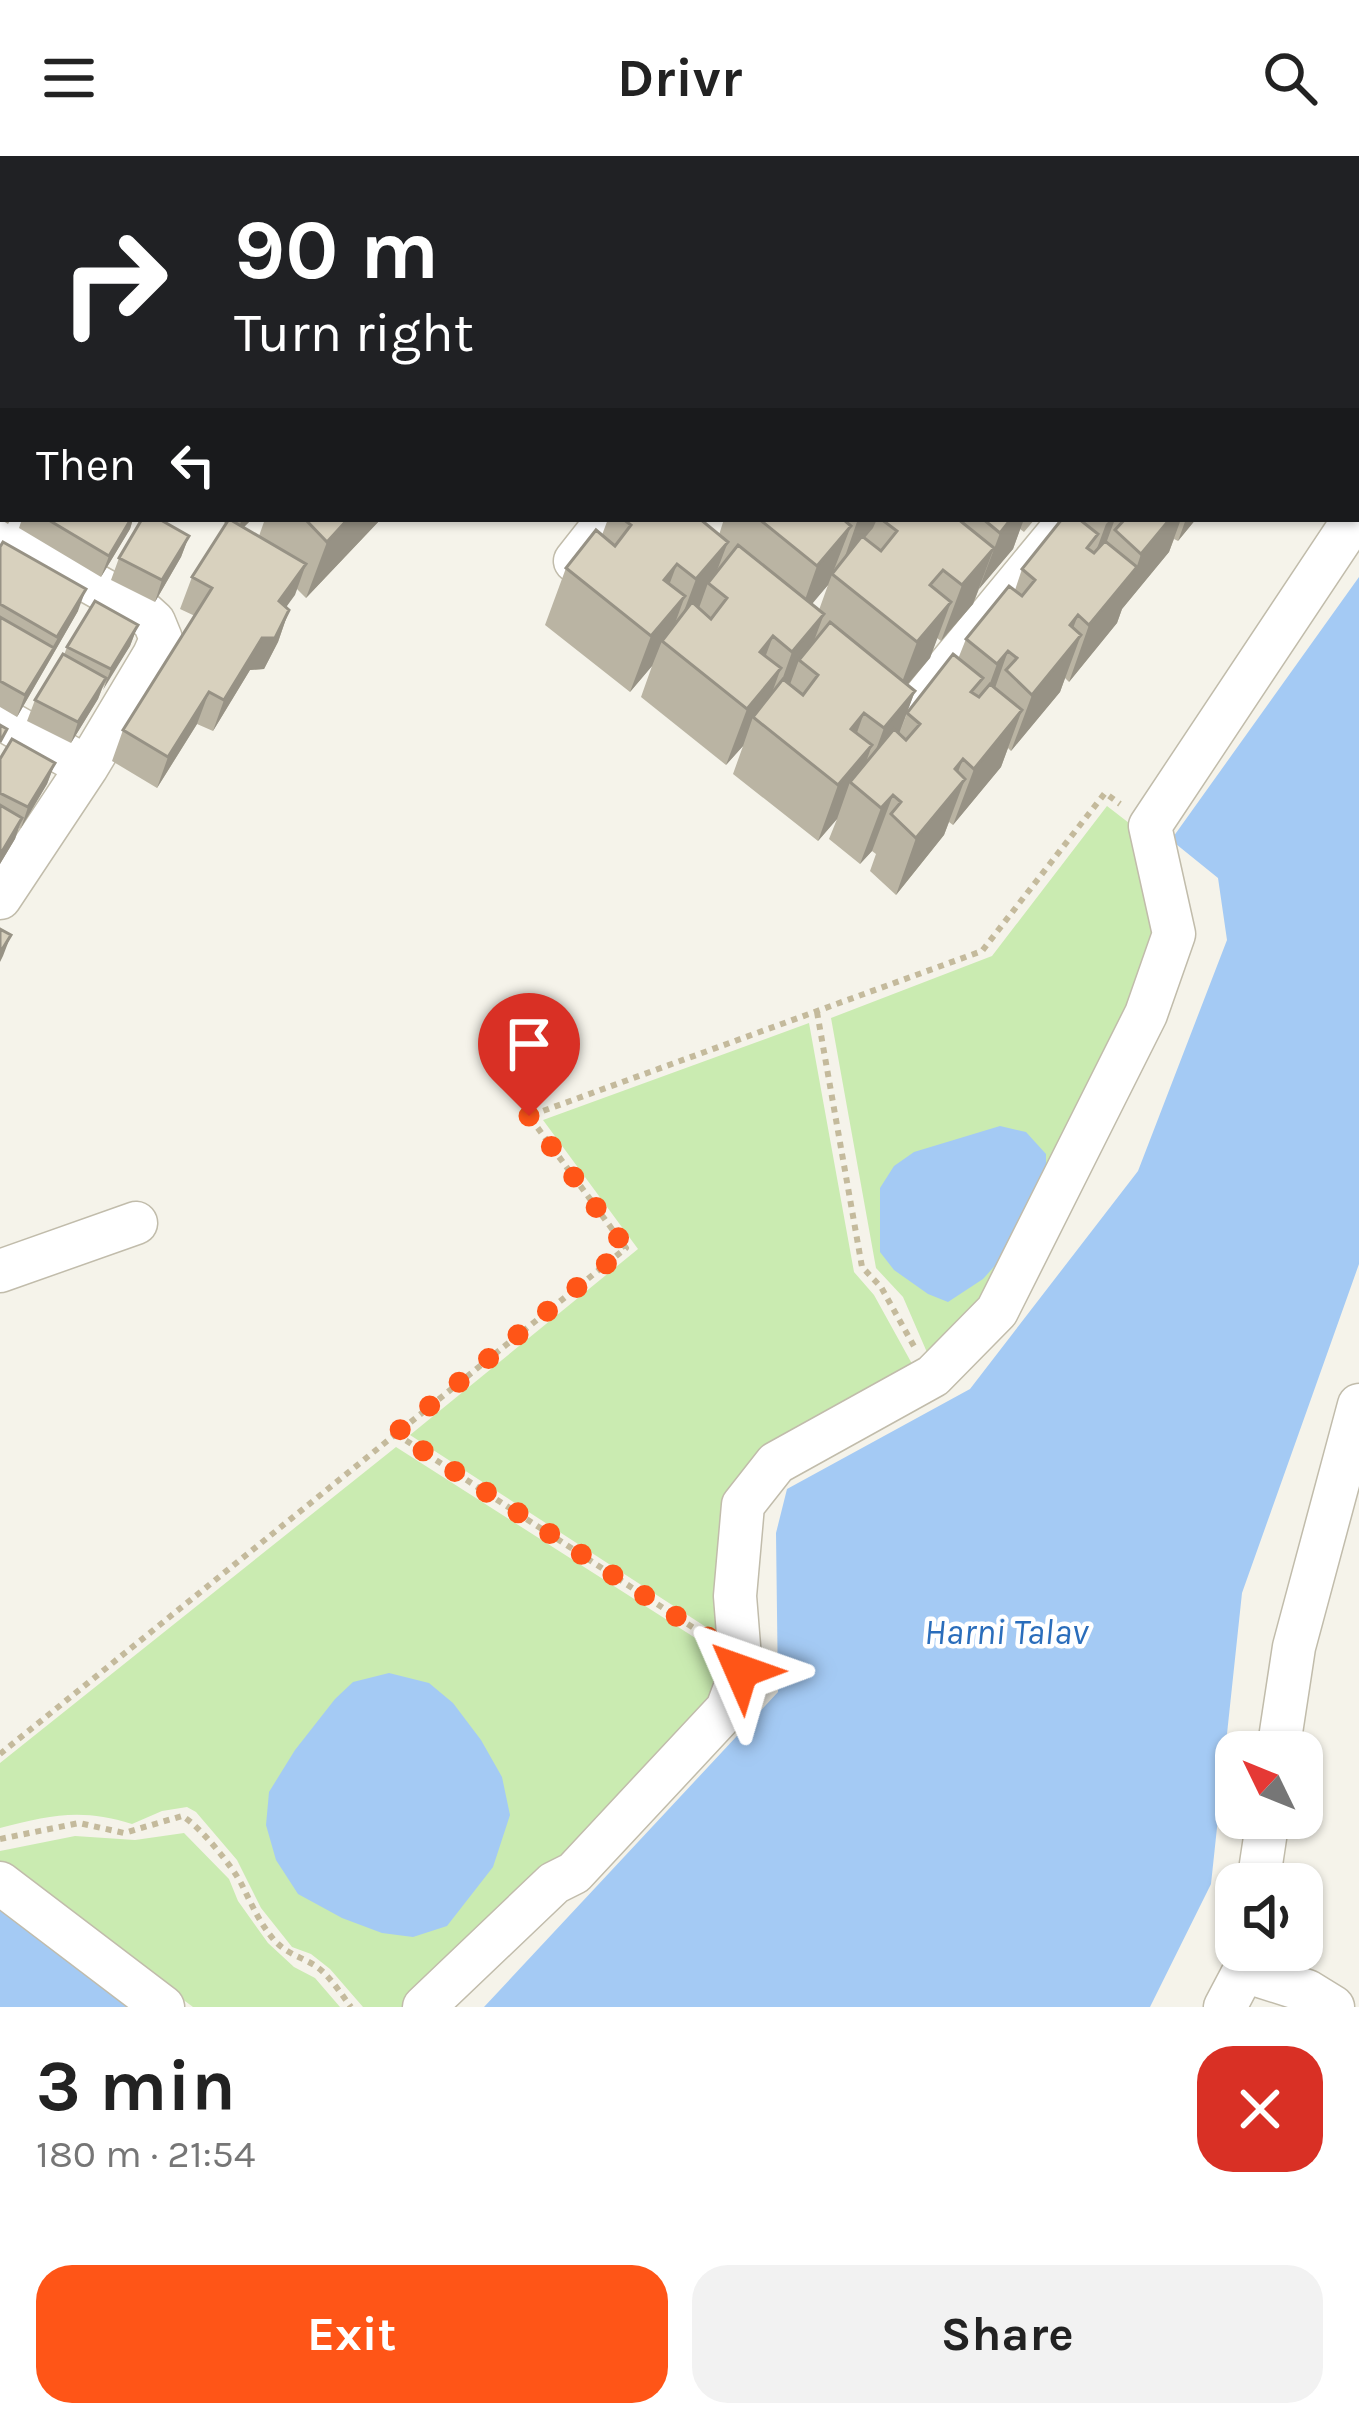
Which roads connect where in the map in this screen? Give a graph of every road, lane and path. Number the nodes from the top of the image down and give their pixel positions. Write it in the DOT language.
graph roads {
  1 [pos="606,522"];
  2 [pos="1068,522"];
  3 [pos="1351,522"];
  4 [pos="0,532"];
  5 [pos="575,561"];
  6 [pos="875,704"];
  7 [pos="0,718"];
  8 [pos="87,767"];
  9 [pos="1150,826"];
  10 [pos="0,898"];
  11 [pos="817,1012"];
  12 [pos="136,1222"];
  13 [pos="0,1271"];
  14 [pos="933,1376"];
  15 [pos="1359,1405"];
  16 [pos="396,1433"];
  17 [pos="740,1658"];
  18 [pos="1281,1731"];
  19 [pos="0,1754"];
  20 [pos="0,1839"];
  21 [pos="0,1882"];
  22 [pos="1239,1976"];
  23 [pos="163,2007"];
  24 [pos="352,2007"];
  25 [pos="424,2007"];
  26 [pos="1334,2007"];
  1 -- 5 [label="street"];
  2 -- 6 [label="street"];
  3 -- 9 [label="street"];
  4 -- 8 [label="street"];
  7 -- 8 [label="street"];
  8 -- 10 [label="street"];
  9 -- 11 [label="path"];
  9 -- 14 [label="street"];
  11 -- 14 [label="path"];
  11 -- 16 [label="path"];
  12 -- 13 [label="street"];
  14 -- 17 [label="street"];
  15 -- 18 [label="street"];
  16 -- 17 [label="path"];
  16 -- 19 [label="path"];
  17 -- 25 [label="street"];
  20 -- 24 [label="path"];
  21 -- 23 [label="street"];
  22 -- 26 [label="street"];
}
